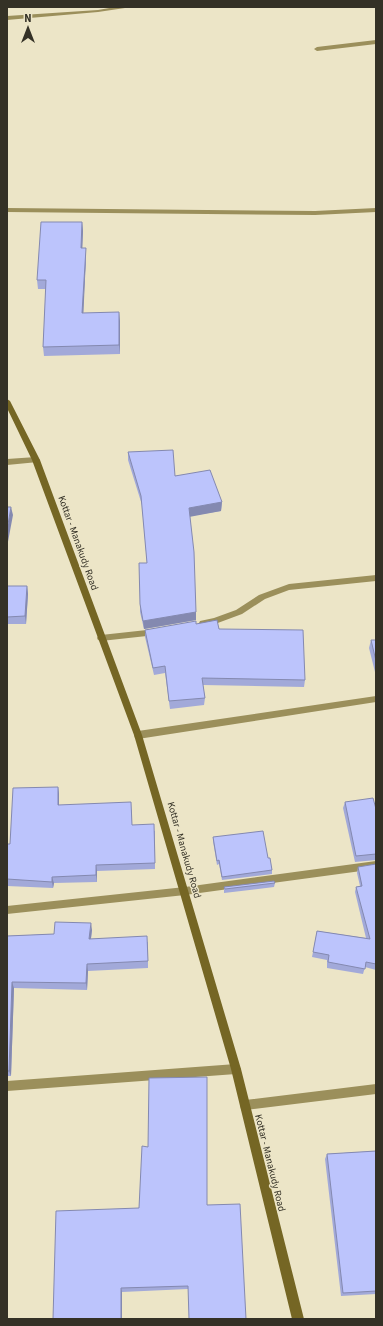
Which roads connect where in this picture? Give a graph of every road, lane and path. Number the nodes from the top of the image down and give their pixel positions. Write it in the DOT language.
graph roads {
  1 [pos="125,7"];
  2 [pos="7,18"];
  3 [pos="376,42"];
  4 [pos="317,49"];
  5 [pos="7,210"];
  6 [pos="376,210"];
  7 [pos="7,401"];
  8 [pos="36,460"];
  9 [pos="7,462"];
  10 [pos="376,578"];
  11 [pos="192,625"];
  12 [pos="162,631"];
  13 [pos="101,638"];
  14 [pos="376,699"];
  15 [pos="138,735"];
  16 [pos="376,865"];
  17 [pos="185,891"];
  18 [pos="7,910"];
  19 [pos="236,1070"];
  20 [pos="7,1086"];
  21 [pos="376,1089"];
  22 [pos="245,1105"];
  23 [pos="298,1319"];
  1 -- 2 [label="street"];
  3 -- 4 [label="street"];
  5 -- 6 [label="street"];
  7 -- 8 [label="main road, Kottar - Manakudy Road"];
  8 -- 9 [label="street"];
  8 -- 13 [label="main road, Kottar - Manakudy Road"];
  10 -- 11 [label="street"];
  12 -- 13 [label="street"];
  13 -- 15 [label="main road, Kottar - Manakudy Road"];
  14 -- 15 [label="street"];
  15 -- 17 [label="main road, Kottar - Manakudy Road"];
  16 -- 17 [label="street"];
  17 -- 18 [label="street"];
  17 -- 19 [label="main road, Kottar - Manakudy Road"];
  19 -- 20 [label="street"];
  19 -- 22 [label="main road, Kottar - Manakudy Road"];
  21 -- 22 [label="street"];
  22 -- 23 [label="main road, Kottar - Manakudy Road"];
}
